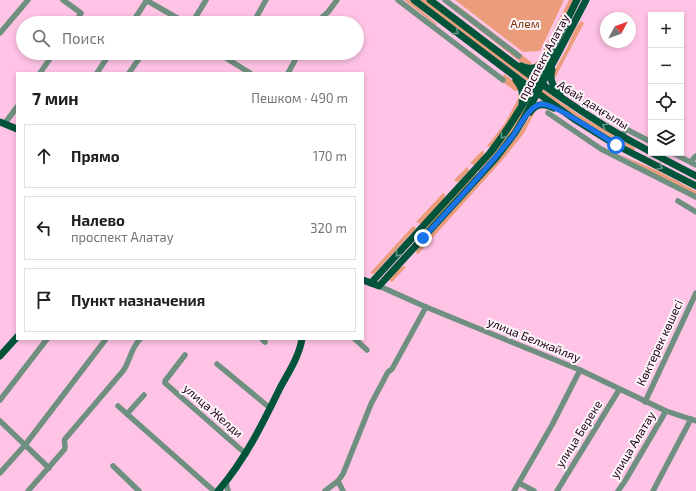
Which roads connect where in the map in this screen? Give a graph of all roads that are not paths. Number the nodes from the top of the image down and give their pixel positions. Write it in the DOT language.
graph roads {
  1 [pos="28,0"];
  2 [pos="63,0"];
  3 [pos="146,0"];
  4 [pos="206,0"];
  5 [pos="266,0"];
  6 [pos="337,0"];
  7 [pos="398,0"];
  8 [pos="414,0"];
  9 [pos="430,0"];
  10 [pos="445,0"];
  11 [pos="577,0"];
  12 [pos="586,0"];
  13 [pos="452,6"];
  14 [pos="447,13"];
  15 [pos="79,16"];
  16 [pos="136,16"];
  17 [pos="174,16"];
  18 [pos="196,16"];
  19 [pos="257,16"];
  20 [pos="324,16"];
  21 [pos="442,21"];
  22 [pos="436,29"];
  23 [pos="0,33"];
  24 [pos="550,54"];
  25 [pos="519,56"];
  26 [pos="557,59"];
  27 [pos="49,60"];
  28 [pos="105,60"];
  29 [pos="138,60"];
  30 [pos="295,60"];
  31 [pos="231,61"];
  32 [pos="512,62"];
  33 [pos="506,70"];
  34 [pos="41,72"];
  35 [pos="97,72"];
  36 [pos="130,72"];
  37 [pos="248,72"];
  38 [pos="289,72"];
  39 [pos="503,80"];
  40 [pos="536,80"];
  41 [pos="542,85"];
  42 [pos="531,88"];
  43 [pos="538,93"];
  44 [pos="16,108"];
  45 [pos="580,111"];
  46 [pos="548,113"];
  47 [pos="517,114"];
  48 [pos="524,118"];
  49 [pos="574,119"];
  50 [pos="3,123"];
  51 [pos="16,129"];
  52 [pos="622,136"];
  53 [pos="648,140"];
  54 [pos="642,148"];
  55 [pos="648,151"];
  56 [pos="638,156"];
  57 [pos="658,156"];
  58 [pos="682,156"];
  59 [pos="695,160"];
  60 [pos="474,170"];
  61 [pos="480,175"];
  62 [pos="696,176"];
  63 [pos="696,186"];
  64 [pos="696,197"];
  65 [pos="678,201"];
  66 [pos="696,212"];
  67 [pos="425,230"];
  68 [pos="364,280"];
  69 [pos="371,283"];
  70 [pos="379,286"];
  71 [pos="696,293"];
  72 [pos="426,308"];
  73 [pos="16,337"];
  74 [pos="46,340"];
  75 [pos="105,340"];
  76 [pos="139,340"];
  77 [pos="302,340"];
  78 [pos="356,340"];
  79 [pos="367,350"];
  80 [pos="185,355"];
  81 [pos="0,356"];
  82 [pos="217,364"];
  83 [pos="580,370"];
  84 [pos="619,390"];
  85 [pos="144,395"];
  86 [pos="0,400"];
  87 [pos="644,402"];
  88 [pos="118,406"];
  89 [pos="270,408"];
  90 [pos="666,411"];
  91 [pos="127,414"];
  92 [pos="695,421"];
  93 [pos="0,422"];
  94 [pos="25,445"];
  95 [pos="246,454"];
  96 [pos="113,466"];
  97 [pos="49,468"];
  98 [pos="0,473"];
  99 [pos="338,481"];
  100 [pos="226,482"];
  101 [pos="519,482"];
  102 [pos="28,491"];
  103 [pos="139,491"];
  104 [pos="214,491"];
  105 [pos="218,491"];
  106 [pos="228,491"];
  107 [pos="326,491"];
  108 [pos="343,491"];
  109 [pos="514,491"];
  110 [pos="534,491"];
  111 [pos="557,491"];
  112 [pos="618,491"];
  113 [pos="653,491"];
  1 -- 23 [label="street"];
  2 -- 15 [label="street"];
  3 -- 16 [label="street"];
  3 -- 17 [label="street"];
  4 -- 18 [label="street"];
  5 -- 19 [label="street"];
  6 -- 20 [label="street"];
  7 -- 22 [label="street"];
  8 -- 21 [label="main road"];
  9 -- 14 [label="main road, Абай даңғылы"];
  10 -- 13 [label="street"];
  11 -- 24 [label="main road, проспект Алатау"];
  12 -- 26 [label="main road, проспект Алатау"];
  13 -- 14 [label="street"];
  13 -- 25 [label="street"];
  14 -- 32 [label="main road, Абай даңғылы"];
  21 -- 22 [label="street"];
  21 -- 33 [label="main road, one-way"];
  22 -- 39 [label="street"];
  24 -- 32 [label="main road"];
  24 -- 40 [label="main road, проспект Алатау"];
  26 -- 41 [label="main road, проспект Алатау"];
  26 -- 45 [label="main road"];
  27 -- 34 [label="street"];
  28 -- 35 [label="street"];
  29 -- 36 [label="street"];
  30 -- 38 [label="street"];
  31 -- 37 [label="street"];
  32 -- 40 [label="main road, Абай даңғылы"];
  33 -- 42 [label="main road"];
  33 -- 47 [label="main road"];
  40 -- 41 [label="main road, Абай даңғылы"];
  40 -- 42 [label="main road, проспект Алатау"];
  41 -- 43 [label="main road, проспект Алатау"];
  41 -- 45 [label="main road, Абай даңғылы"];
  42 -- 43 [label="main road"];
  42 -- 47 [label="main road, проспект Алатау"];
  43 -- 48 [label="main road, проспект Алатау"];
  43 -- 49 [label="main road"];
  44 -- 50 [label="street"];
  52 -- 45 [label="main road, Абай даңғылы, one-way"];
  46 -- 64 [label="street"];
  47 -- 60 [label="main road, проспект Алатау, one-way"];
  48 -- 49 [label="main road"];
  48 -- 61 [label="main road, проспект Алатау"];
  49 -- 56 [label="main road"];
  50 -- 51 [label="main road"];
  52 -- 53 [label="street"];
  52 -- 54 [label="main road, Абай даңғылы"];
  54 -- 55 [label="main road, Абай даңғылы"];
  54 -- 56 [label="main road"];
  56 -- 63 [label="main road, one-way"];
  57 -- 62 [label="main road, Абай даңғылы"];
  58 -- 59 [label="street"];
  60 -- 61 [label="main road"];
  60 -- 67 [label="main road, проспект Алатау"];
  61 -- 67 [label="main road, проспект Алатау"];
  65 -- 66 [label="street"];
  67 -- 69 [label="main road, проспект Алатау, one-way"];
  67 -- 70 [label="main road, проспект Алатау"];
  68 -- 69 [label="main road, улица Белжайляу"];
  69 -- 70 [label="main road, улица Белжайляу"];
  70 -- 72 [label="street, улица Белжайляу"];
  71 -- 87 [label="street, Көктерек көшесі"];
  72 -- 83 [label="street, улица Белжайляу"];
  72 -- 99 [label="street"];
  73 -- 81 [label="main road"];
  74 -- 86 [label="street"];
  75 -- 94 [label="street"];
  76 -- 97 [label="street"];
  77 -- 89 [label="main road"];
  78 -- 79 [label="street"];
  80 -- 95 [label="street, улица Желди"];
  82 -- 89 [label="street"];
  83 -- 84 [label="street, улица Белжайляу"];
  83 -- 101 [label="street"];
  84 -- 87 [label="street, улица Белжайляу"];
  84 -- 111 [label="street, улица Береке"];
  85 -- 91 [label="street"];
  87 -- 90 [label="street, улица Белжайляу"];
  88 -- 91 [label="street"];
  89 -- 95 [label="main road"];
  90 -- 92 [label="street, улица Белжайляу"];
  90 -- 112 [label="street, улица Алатау"];
  91 -- 104 [label="street"];
  92 -- 113 [label="street"];
  93 -- 94 [label="street"];
  94 -- 97 [label="street"];
  94 -- 98 [label="street"];
  95 -- 100 [label="main road"];
  96 -- 103 [label="street"];
  97 -- 102 [label="street"];
  99 -- 107 [label="street"];
  99 -- 108 [label="street"];
  100 -- 105 [label="main road"];
  100 -- 106 [label="street"];
  101 -- 109 [label="street"];
  101 -- 110 [label="street"];
}
